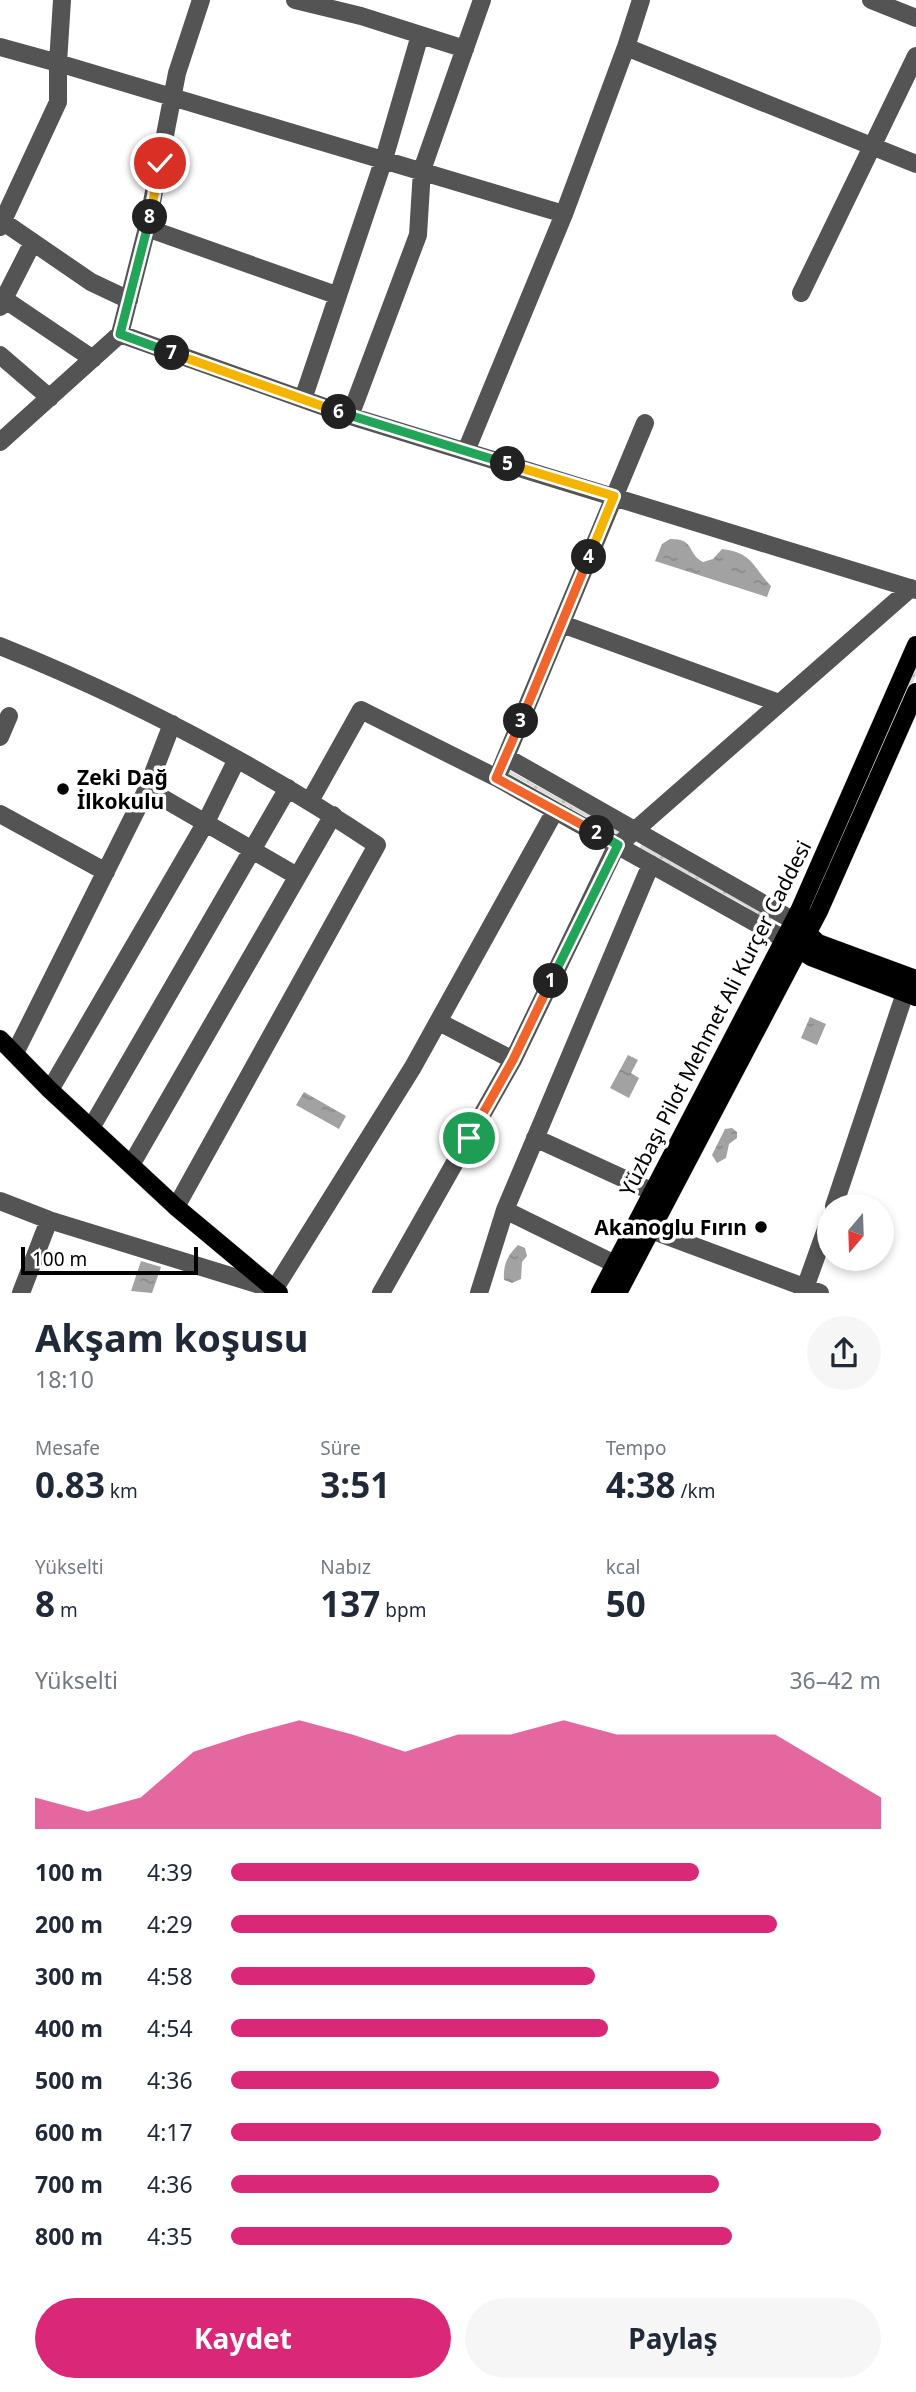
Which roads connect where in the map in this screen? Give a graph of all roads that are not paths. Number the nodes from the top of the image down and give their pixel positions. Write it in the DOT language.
graph roads {
  1 [pos="62,0"];
  2 [pos="201,0"];
  3 [pos="295,0"];
  4 [pos="482,0"];
  5 [pos="641,0"];
  6 [pos="871,0"];
  7 [pos="916,18"];
  8 [pos="420,35"];
  9 [pos="0,47"];
  10 [pos="626,47"];
  11 [pos="465,49"];
  12 [pos="916,56"];
  13 [pos="58,63"];
  14 [pos="173,97"];
  15 [pos="872,148"];
  16 [pos="384,159"];
  17 [pos="916,164"];
  18 [pos="422,170"];
  19 [pos="564,214"];
  20 [pos="1,224"];
  21 [pos="148,228"];
  22 [pos="33,242"];
  23 [pos="8,272"];
  24 [pos="801,293"];
  25 [pos="336,295"];
  26 [pos="129,300"];
  27 [pos="2,303"];
  28 [pos="120,334"];
  29 [pos="0,355"];
  30 [pos="93,359"];
  31 [pos="50,397"];
  32 [pos="303,399"];
  33 [pos="350,416"];
  34 [pos="645,423"];
  35 [pos="0,442"];
  36 [pos="466,451"];
  37 [pos="614,496"];
  38 [pos="914,589"];
  39 [pos="562,624"];
  40 [pos="916,645"];
  41 [pos="0,646"];
  42 [pos="916,692"];
  43 [pos="779,702"];
  44 [pos="9,716"];
  45 [pos="172,724"];
  46 [pos="0,737"];
  47 [pos="506,757"];
  48 [pos="237,759"];
  49 [pos="496,778"];
  50 [pos="288,788"];
  51 [pos="147,789"];
  52 [pos="310,801"];
  53 [pos="555,810"];
  54 [pos="0,814"];
  55 [pos="333,816"];
  56 [pos="206,822"];
  57 [pos="635,830"];
  58 [pos="618,845"];
  59 [pos="252,851"];
  60 [pos="651,864"];
  61 [pos="106,872"];
  62 [pos="297,876"];
  63 [pos="794,921"];
  64 [pos="797,941"];
  65 [pos="912,989"];
  66 [pos="439,1022"];
  67 [pos="0,1039"];
  68 [pos="15,1053"];
  69 [pos="513,1060"];
  70 [pos="50,1090"];
  71 [pos="91,1128"];
  72 [pos="535,1138"];
  73 [pos="131,1165"];
  74 [pos="653,1192"];
  75 [pos="838,1194"];
  76 [pos="0,1201"];
  77 [pos="176,1207"];
  78 [pos="505,1210"];
  79 [pos="49,1220"];
  80 [pos="651,1230"];
  81 [pos="615,1264"];
  82 [pos="817,1271"];
  83 [pos="813,1290"];
  84 [pos="275,1292"];
  85 [pos="21,1293"];
  86 [pos="381,1293"];
  87 [pos="479,1293"];
  88 [pos="600,1293"];
  89 [pos="618,1293"];
  1 -- 13 [label="street"];
  2 -- 14 [label="street"];
  3 -- 8 [label="street"];
  4 -- 11 [label="street"];
  5 -- 10 [label="street"];
  6 -- 7 [label="street"];
  8 -- 11 [label="street"];
  8 -- 16 [label="street"];
  9 -- 13 [label="street"];
  10 -- 15 [label="street"];
  10 -- 19 [label="street"];
  11 -- 18 [label="street"];
  12 -- 15 [label="street"];
  13 -- 14 [label="street"];
  13 -- 20 [label="street"];
  14 -- 16 [label="street"];
  14 -- 21 [label="street"];
  15 -- 17 [label="street"];
  15 -- 24 [label="street"];
  16 -- 18 [label="street"];
  16 -- 25 [label="street"];
  18 -- 19 [label="street"];
  18 -- 33 [label="street"];
  19 -- 36 [label="street"];
  20 -- 22 [label="street"];
  21 -- 25 [label="street"];
  21 -- 26 [label="street"];
  22 -- 23 [label="street"];
  22 -- 26 [label="street"];
  23 -- 27 [label="street"];
  25 -- 32 [label="street"];
  26 -- 28 [label="street"];
  27 -- 30 [label="street"];
  28 -- 30 [label="street"];
  28 -- 32 [label="street"];
  29 -- 31 [label="street"];
  30 -- 31 [label="street"];
  31 -- 35 [label="street"];
  32 -- 33 [label="street"];
  33 -- 36 [label="street"];
  34 -- 37 [label="street"];
  36 -- 37 [label="street"];
  37 -- 38 [label="street"];
  37 -- 39 [label="street"];
  38 -- 43 [label="street"];
  39 -- 43 [label="street"];
  39 -- 47 [label="street"];
  40 -- 63 [label="main road, Yüzbaşı Pilot Mehmet Ali Kurçer Caddesi"];
  41 -- 45 [label="street"];
  42 -- 64 [label="main road, Yüzbaşı Pilot Mehmet Ali Kurçer Caddesi"];
  43 -- 57 [label="street"];
  44 -- 46 [label="street"];
  45 -- 48 [label="street"];
  45 -- 51 [label="street"];
  47 -- 49 [label="street"];
  47 -- 57 [label="street"];
  48 -- 50 [label="street"];
  48 -- 56 [label="street"];
  49 -- 52 [label="street"];
  49 -- 53 [label="street"];
  50 -- 52 [label="street"];
  50 -- 59 [label="street"];
  51 -- 56 [label="street"];
  51 -- 61 [label="street"];
  52 -- 55 [label="street"];
  53 -- 58 [label="street"];
  53 -- 66 [label="street"];
  54 -- 61 [label="street"];
  55 -- 62 [label="street"];
  55 -- 77 [label="street"];
  56 -- 59 [label="street"];
  56 -- 70 [label="street"];
  57 -- 58 [label="street"];
  57 -- 63 [label="street"];
  58 -- 60 [label="street"];
  58 -- 69 [label="street"];
  59 -- 62 [label="street"];
  59 -- 71 [label="street"];
  60 -- 64 [label="street"];
  60 -- 72 [label="street"];
  61 -- 68 [label="street"];
  62 -- 73 [label="street"];
  63 -- 64 [label="main road"];
  64 -- 65 [label="main road"];
  64 -- 74 [label="main road, Yüzbaşı Pilot Mehmet Ali Kurçer Caddesi"];
  64 -- 80 [label="main road, Yüzbaşı Pilot Mehmet Ali Kurçer Caddesi"];
  65 -- 75 [label="street"];
  66 -- 69 [label="street"];
  66 -- 84 [label="street"];
  67 -- 68 [label="main road"];
  68 -- 70 [label="main road"];
  69 -- 86 [label="street"];
  70 -- 71 [label="main road"];
  71 -- 73 [label="main road"];
  72 -- 74 [label="street"];
  72 -- 78 [label="street"];
  73 -- 77 [label="main road"];
  74 -- 81 [label="main road, Yüzbaşı Pilot Mehmet Ali Kurçer Caddesi"];
  76 -- 79 [label="street"];
  77 -- 84 [label="main road"];
  78 -- 81 [label="street"];
  78 -- 87 [label="street"];
  79 -- 84 [label="street"];
  79 -- 85 [label="street"];
  80 -- 83 [label="street"];
  80 -- 89 [label="main road, Yüzbaşı Pilot Mehmet Ali Kurçer Caddesi"];
  81 -- 88 [label="main road, Yüzbaşı Pilot Mehmet Ali Kurçer Caddesi"];
  82 -- 83 [label="street"];
}
